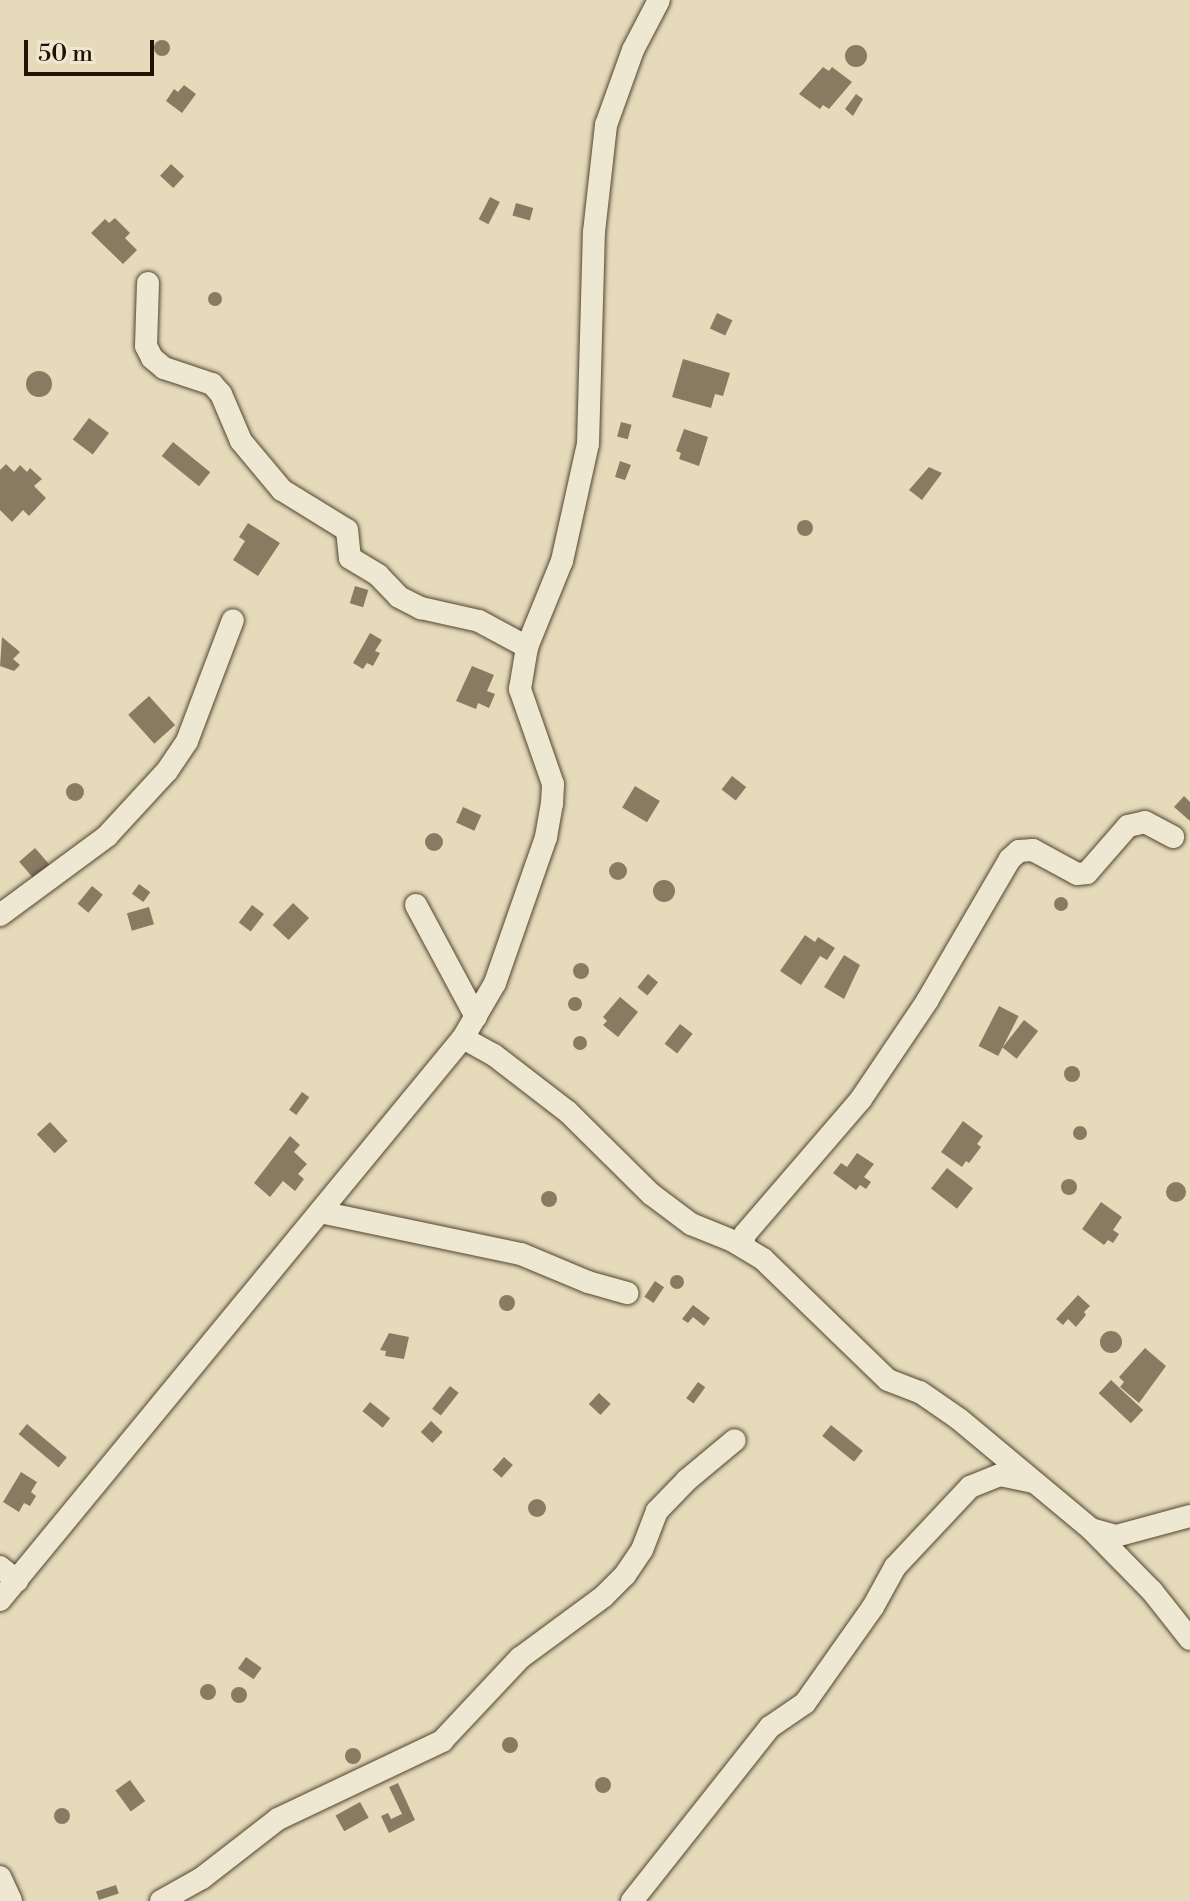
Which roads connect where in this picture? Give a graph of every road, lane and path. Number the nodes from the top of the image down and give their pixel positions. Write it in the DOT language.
graph roads {
  1 [pos="659,0"];
  2 [pos="148,283"];
  3 [pos="233,620"];
  4 [pos="527,647"];
  5 [pos="1173,837"];
  6 [pos="416,905"];
  7 [pos="0,915"];
  8 [pos="476,1017"];
  9 [pos="463,1038"];
  10 [pos="320,1212"];
  11 [pos="743,1246"];
  12 [pos="627,1293"];
  13 [pos="735,1440"];
  14 [pos="1037,1483"];
  15 [pos="1190,1516"];
  16 [pos="1091,1529"];
  17 [pos="8,1574"];
  18 [pos="0,1600"];
  19 [pos="1190,1639"];
  20 [pos="0,1877"];
  21 [pos="11,1901"];
  22 [pos="161,1901"];
  23 [pos="632,1901"];
  1 -- 4 [label="street"];
  2 -- 4 [label="street"];
  3 -- 7 [label="street"];
  4 -- 8 [label="street"];
  5 -- 11 [label="street"];
  6 -- 8 [label="street"];
  8 -- 9 [label="street"];
  9 -- 10 [label="street"];
  9 -- 11 [label="street"];
  10 -- 12 [label="street"];
  10 -- 17 [label="street"];
  11 -- 14 [label="street"];
  13 -- 22 [label="street"];
  14 -- 16 [label="street"];
  14 -- 23 [label="street"];
  15 -- 16 [label="street"];
  16 -- 19 [label="street"];
  17 -- 18 [label="street"];
  20 -- 21 [label="street"];
}
